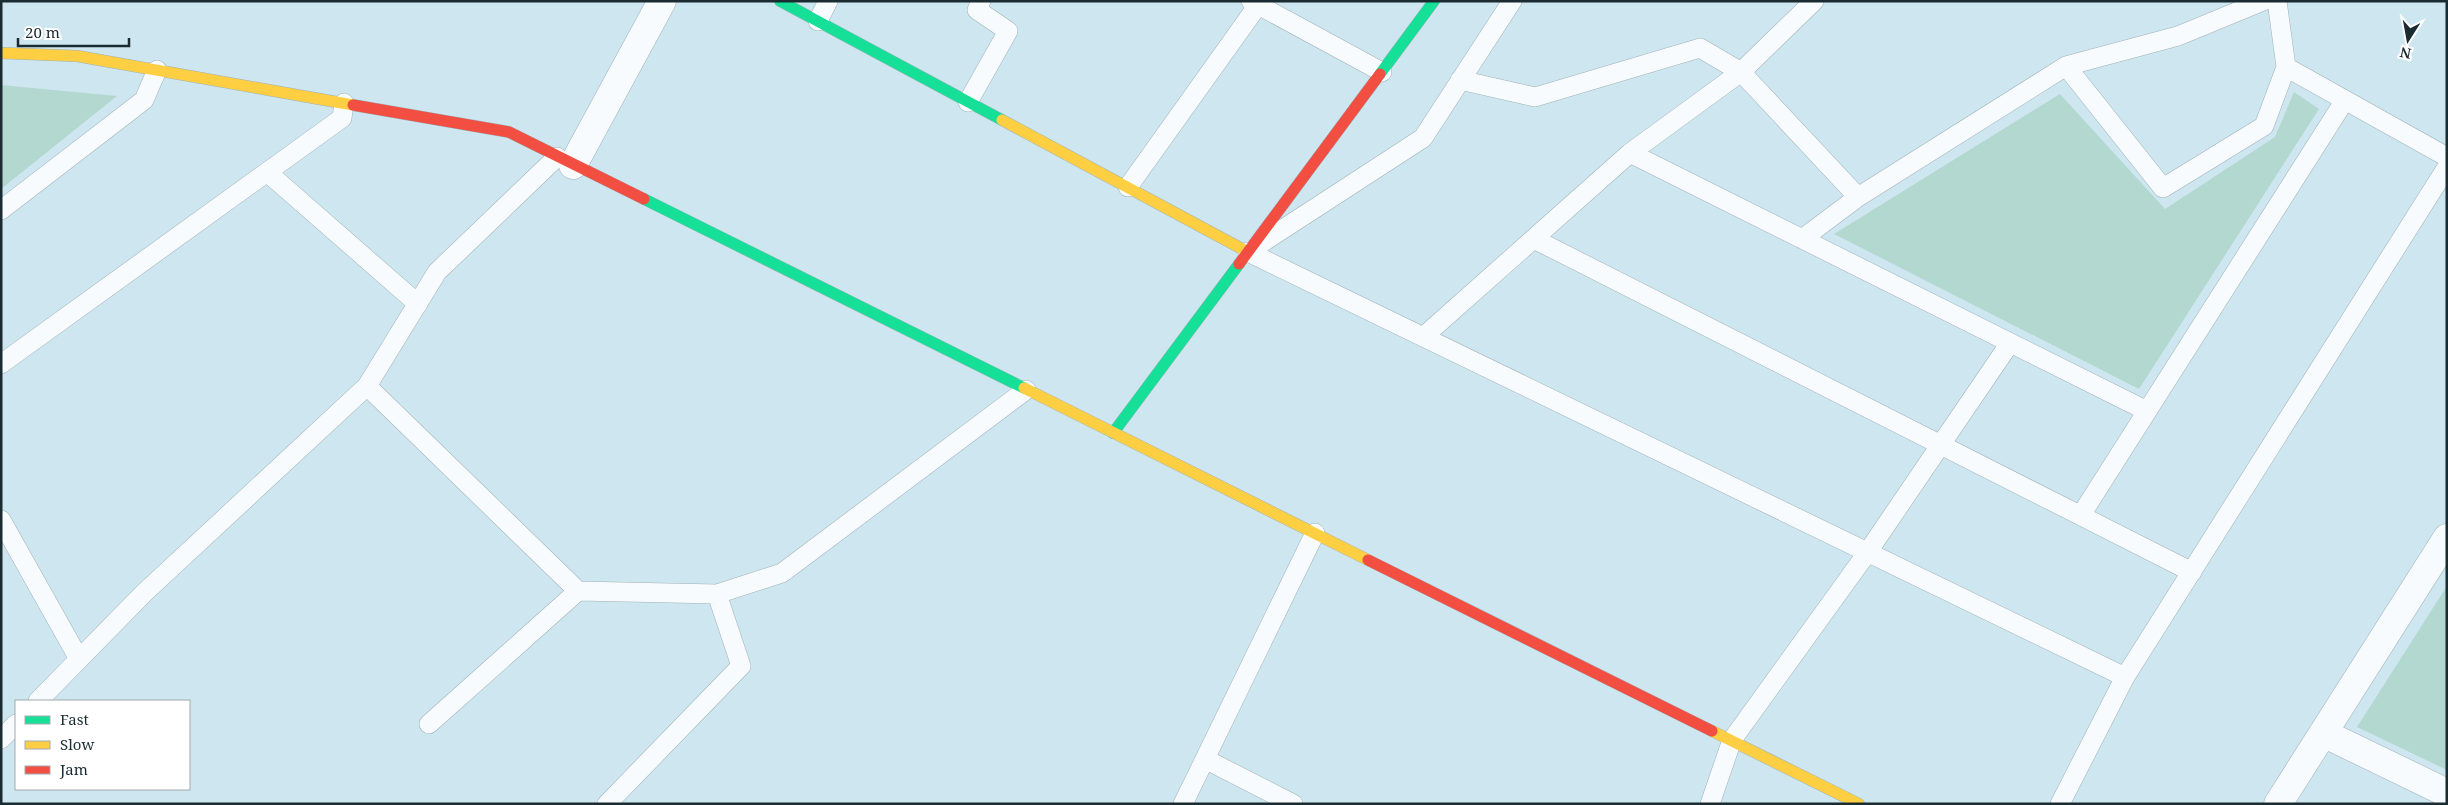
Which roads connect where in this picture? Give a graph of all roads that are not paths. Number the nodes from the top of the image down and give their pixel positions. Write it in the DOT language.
graph roads {
  1 [pos="662,1"];
  2 [pos="780,1"];
  3 [pos="828,1"];
  4 [pos="981,1"];
  5 [pos="1434,1"];
  6 [pos="1512,1"];
  7 [pos="1814,1"];
  8 [pos="2262,1"];
  9 [pos="2277,1"];
  10 [pos="1255,3"];
  11 [pos="818,21"];
  12 [pos="1,53"];
  13 [pos="2066,66"];
  14 [pos="2286,67"];
  15 [pos="157,70"];
  16 [pos="1382,72"];
  17 [pos="1741,72"];
  18 [pos="1460,80"];
  19 [pos="2346,100"];
  20 [pos="968,102"];
  21 [pos="344,103"];
  22 [pos="1630,153"];
  23 [pos="2447,157"];
  24 [pos="565,161"];
  25 [pos="2447,167"];
  26 [pos="267,172"];
  27 [pos="1128,188"];
  28 [pos="1858,197"];
  29 [pos="1,210"];
  30 [pos="1534,239"];
  31 [pos="1802,239"];
  32 [pos="1248,252"];
  33 [pos="418,304"];
  34 [pos="1424,337"];
  35 [pos="2010,343"];
  36 [pos="1,364"];
  37 [pos="367,386"];
  38 [pos="1026,390"];
  39 [pos="2147,411"];
  40 [pos="1113,433"];
  41 [pos="1941,444"];
  42 [pos="2081,515"];
  43 [pos="1,520"];
  44 [pos="1315,533"];
  45 [pos="2447,538"];
  46 [pos="1867,552"];
  47 [pos="2192,572"];
  48 [pos="578,591"];
  49 [pos="716,594"];
  50 [pos="79,659"];
  51 [pos="2125,677"];
  52 [pos="39,700"];
  53 [pos="429,724"];
  54 [pos="15,725"];
  55 [pos="2323,733"];
  56 [pos="1,739"];
  57 [pos="1732,740"];
  58 [pos="1205,759"];
  59 [pos="2447,793"];
  60 [pos="607,804"];
  61 [pos="1183,804"];
  62 [pos="1293,804"];
  63 [pos="1710,804"];
  64 [pos="1859,804"];
  65 [pos="2060,804"];
  66 [pos="2278,804"];
  1 -- 24 [label="street"];
  2 -- 11 [label="street"];
  3 -- 11 [label="lane"];
  4 -- 20 [label="lane"];
  5 -- 16 [label="street"];
  6 -- 18 [label="lane"];
  7 -- 17 [label="lane"];
  8 -- 13 [label="lane"];
  9 -- 14 [label="lane"];
  10 -- 16 [label="lane"];
  10 -- 27 [label="lane"];
  11 -- 20 [label="street"];
  12 -- 15 [label="street"];
  13 -- 14 [label="lane"];
  13 -- 28 [label="lane"];
  14 -- 19 [label="lane"];
  15 -- 21 [label="street"];
  15 -- 29 [label="lane"];
  16 -- 32 [label="street"];
  17 -- 18 [label="lane"];
  17 -- 22 [label="lane"];
  17 -- 28 [label="lane"];
  18 -- 32 [label="lane"];
  19 -- 23 [label="lane"];
  19 -- 39 [label="lane"];
  20 -- 27 [label="street"];
  21 -- 24 [label="street"];
  21 -- 26 [label="lane"];
  22 -- 30 [label="lane"];
  22 -- 31 [label="lane"];
  24 -- 33 [label="lane"];
  24 -- 38 [label="street"];
  25 -- 47 [label="lane"];
  26 -- 33 [label="lane"];
  26 -- 36 [label="lane"];
  27 -- 32 [label="street"];
  28 -- 31 [label="lane"];
  30 -- 34 [label="lane"];
  30 -- 41 [label="lane"];
  31 -- 35 [label="lane"];
  32 -- 34 [label="lane"];
  32 -- 40 [label="street"];
  33 -- 37 [label="lane"];
  34 -- 46 [label="lane"];
  35 -- 39 [label="lane"];
  35 -- 41 [label="lane"];
  37 -- 48 [label="lane"];
  37 -- 50 [label="lane"];
  38 -- 40 [label="street"];
  38 -- 49 [label="lane"];
  39 -- 42 [label="lane"];
  40 -- 44 [label="street"];
  41 -- 42 [label="lane"];
  41 -- 46 [label="lane"];
  42 -- 47 [label="lane"];
  43 -- 50 [label="lane"];
  44 -- 57 [label="street"];
  44 -- 58 [label="lane"];
  45 -- 55 [label="street"];
  46 -- 51 [label="lane"];
  46 -- 57 [label="lane"];
  47 -- 51 [label="lane"];
  48 -- 49 [label="lane"];
  48 -- 53 [label="lane"];
  49 -- 60 [label="lane"];
  50 -- 52 [label="lane"];
  51 -- 65 [label="lane"];
  54 -- 56 [label="lane"];
  55 -- 59 [label="street"];
  55 -- 66 [label="street"];
  57 -- 63 [label="lane"];
  57 -- 64 [label="street"];
  58 -- 61 [label="lane"];
  58 -- 62 [label="lane"];
}
